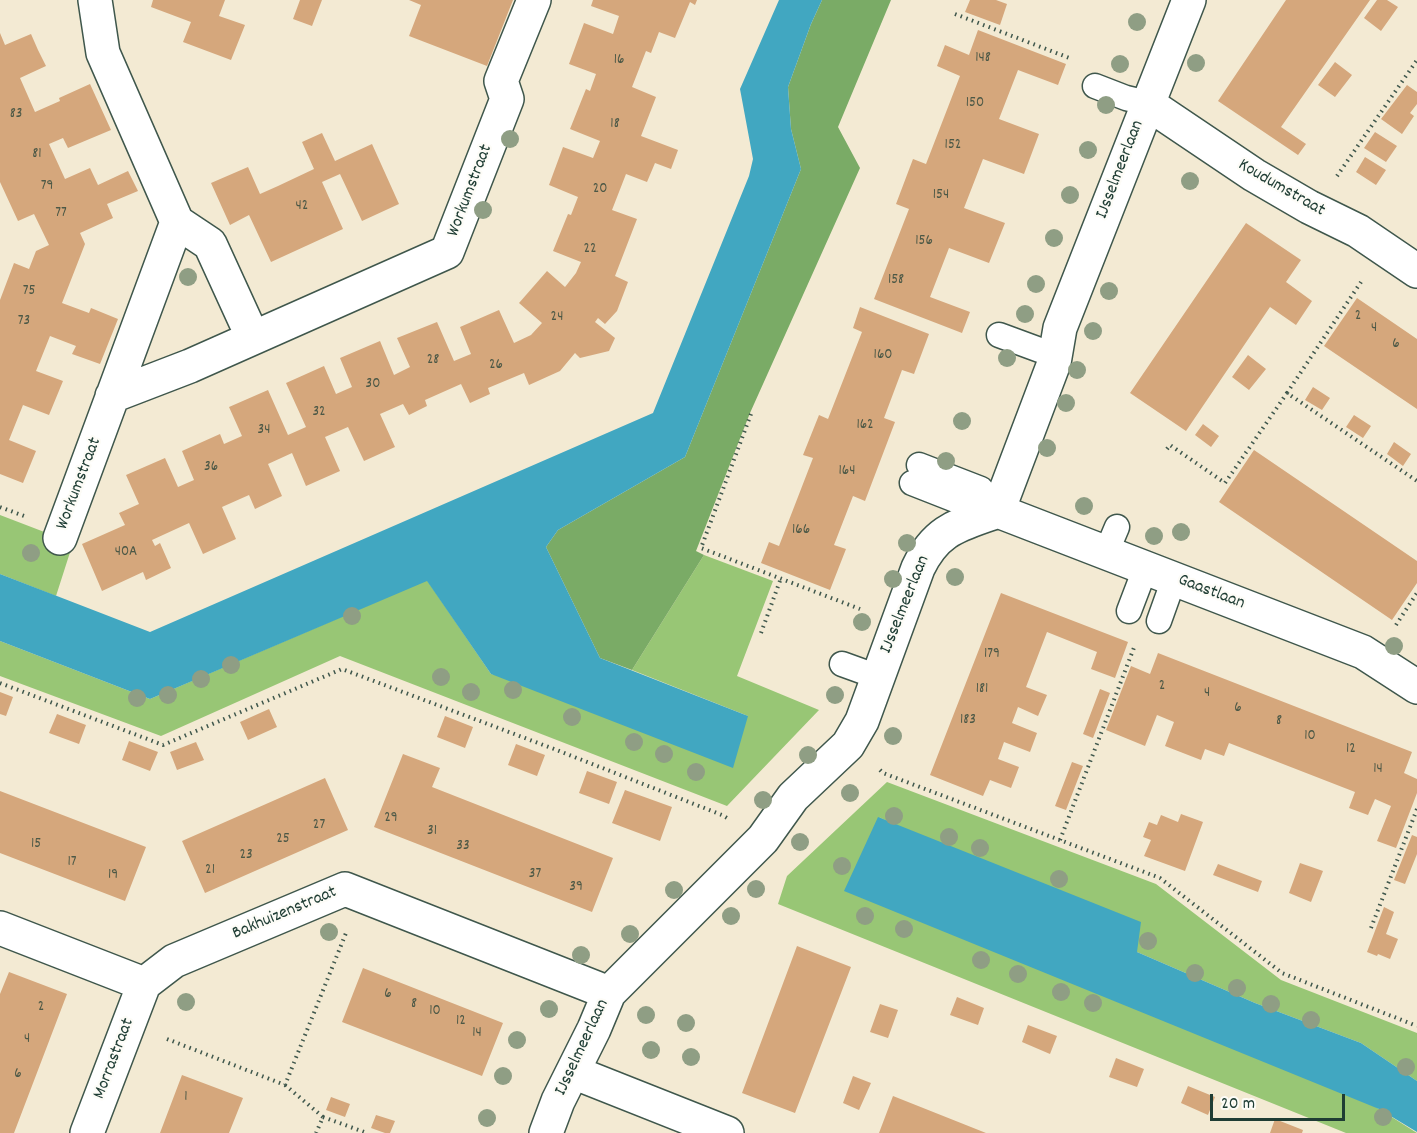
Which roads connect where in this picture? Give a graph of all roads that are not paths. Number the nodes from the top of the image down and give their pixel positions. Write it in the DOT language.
graph roads {
  1 [pos="95,0"];
  2 [pos="534,0"];
  3 [pos="1189,0"];
  4 [pos="1095,86"];
  5 [pos="1147,103"];
  6 [pos="177,222"];
  7 [pos="1417,271"];
  8 [pos="999,334"];
  9 [pos="252,338"];
  10 [pos="1056,356"];
  11 [pos="112,396"];
  12 [pos="916,474"];
  13 [pos="998,511"];
  14 [pos="60,538"];
  15 [pos="1160,574"];
  16 [pos="1129,611"];
  17 [pos="1159,621"];
  18 [pos="842,664"];
  19 [pos="879,677"];
  20 [pos="1417,687"];
  21 [pos="0,928"];
  22 [pos="144,984"];
  23 [pos="609,993"];
  24 [pos="573,1072"];
  25 [pos="87,1133"];
  26 [pos="546,1133"];
  27 [pos="727,1133"];
  1 -- 6 [label="street"];
  2 -- 9 [label="street, Workumstraat"];
  3 -- 5 [label="street, IJsselmeerlaan"];
  4 -- 5 [label="lane"];
  5 -- 7 [label="street, Koudumstraat"];
  5 -- 10 [label="street, IJsselmeerlaan"];
  6 -- 9 [label="street"];
  6 -- 11 [label="street, Workumstraat"];
  8 -- 10 [label="lane"];
  9 -- 11 [label="street, Workumstraat"];
  10 -- 13 [label="street, IJsselmeerlaan"];
  11 -- 14 [label="street, Workumstraat"];
  12 -- 13 [label="lane"];
  13 -- 15 [label="street, Gaastlaan"];
  13 -- 19 [label="street, IJsselmeerlaan"];
  15 -- 16 [label="lane"];
  15 -- 17 [label="lane"];
  15 -- 20 [label="street, Gaastlaan"];
  18 -- 19 [label="lane"];
  19 -- 23 [label="street, IJsselmeerlaan"];
  21 -- 22 [label="street"];
  22 -- 23 [label="street, Bakhuizenstraat"];
  22 -- 25 [label="street, Morrastraat"];
  23 -- 24 [label="street, IJsselmeerlaan"];
  24 -- 26 [label="street, IJsselmeerlaan"];
  24 -- 27 [label="street"];
}
